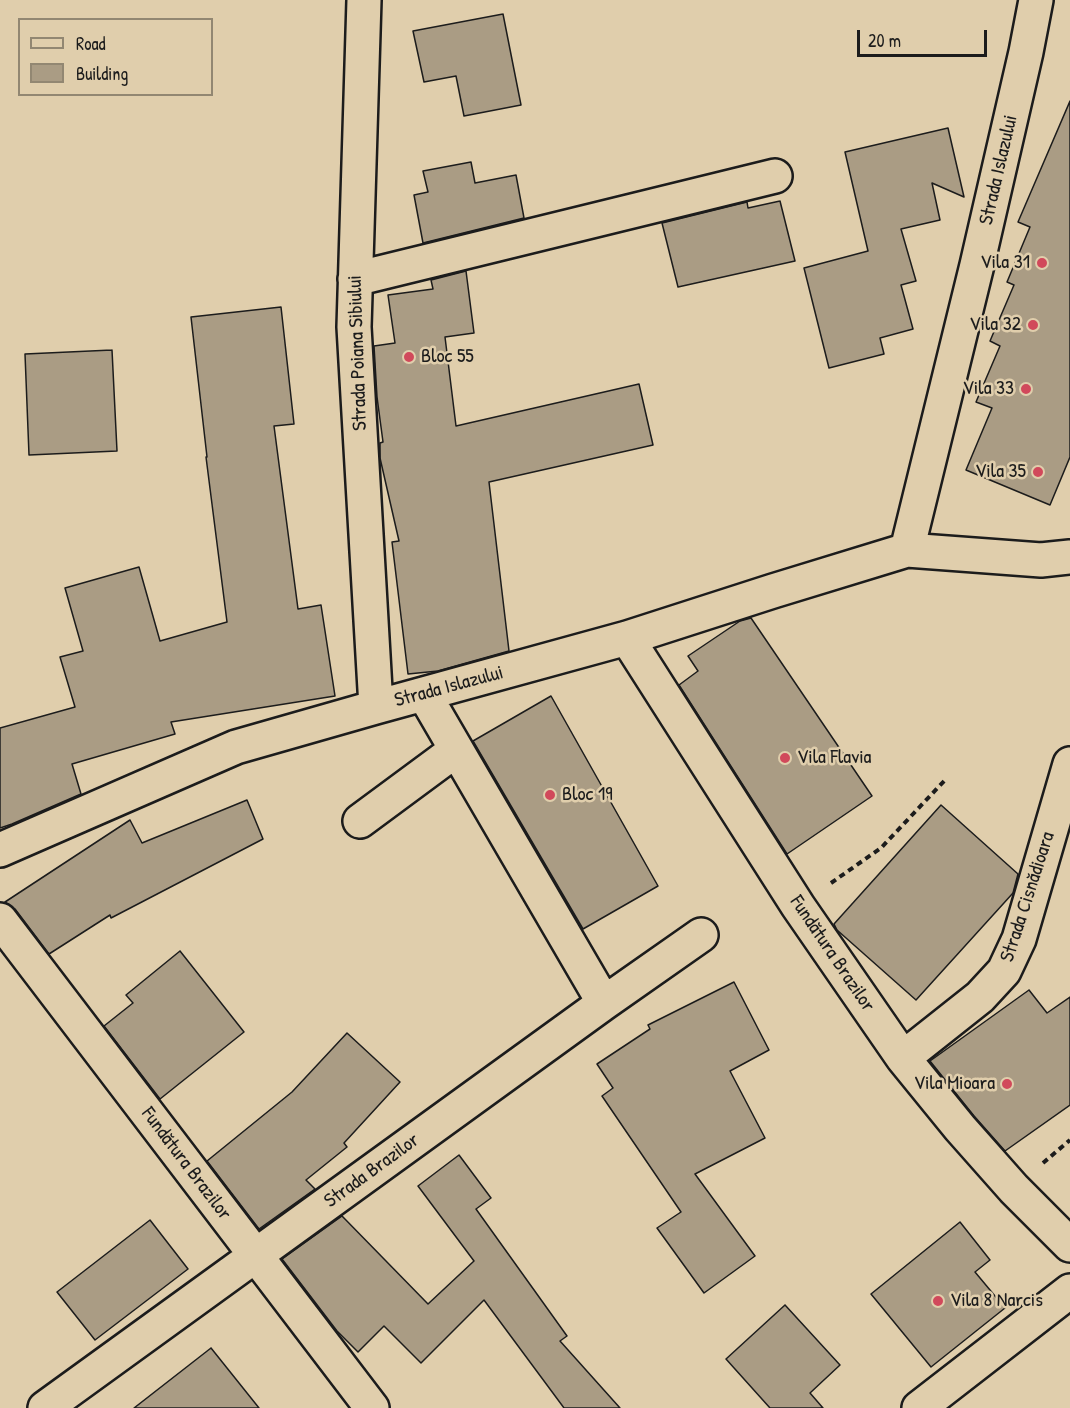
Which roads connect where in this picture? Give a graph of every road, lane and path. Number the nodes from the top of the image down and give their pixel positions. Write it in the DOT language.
graph roads {
  1 [pos="364,0"];
  2 [pos="1036,0"];
  3 [pos="775,176"];
  4 [pos="355,279"];
  5 [pos="907,550"];
  6 [pos="1070,557"];
  7 [pos="627,638"];
  8 [pos="424,693"];
  9 [pos="376,707"];
  10 [pos="456,750"];
  11 [pos="1070,764"];
  12 [pos="946,779"];
  13 [pos="360,821"];
  14 [pos="0,850"];
  15 [pos="798,906"];
  16 [pos="0,920"];
  17 [pos="701,935"];
  18 [pos="604,1003"];
  19 [pos="903,1058"];
  20 [pos="1070,1245"];
  21 [pos="255,1255"];
  22 [pos="1070,1291"];
  23 [pos="45,1408"];
  24 [pos="372,1408"];
  25 [pos="919,1408"];
  1 -- 4 [label="street, Strada Poiana Sibiului"];
  2 -- 5 [label="street, Strada Islazului"];
  3 -- 4 [label="street"];
  4 -- 9 [label="street, Strada Poiana Sibiului"];
  5 -- 6 [label="street, Strada Islazului"];
  5 -- 7 [label="street, Strada Islazului"];
  7 -- 8 [label="street, Strada Islazului"];
  7 -- 15 [label="street, Fundătura Brazilor"];
  8 -- 9 [label="street, Strada Islazului"];
  8 -- 10 [label="street"];
  9 -- 14 [label="street, Strada Islazului"];
  10 -- 13 [label="street"];
  10 -- 18 [label="street"];
  11 -- 19 [label="street, Strada Cisnădioara"];
  12 -- 15 [label="path"];
  15 -- 19 [label="street, Fundătura Brazilor"];
  16 -- 21 [label="street, Fundătura Brazilor"];
  17 -- 18 [label="street, Strada Brazilor"];
  18 -- 21 [label="street, Strada Brazilor"];
  19 -- 20 [label="street, Fundătura Brazilor"];
  21 -- 23 [label="street, Strada Brazilor"];
  21 -- 24 [label="street, Fundătura Brazilor"];
  22 -- 25 [label="street"];
}
